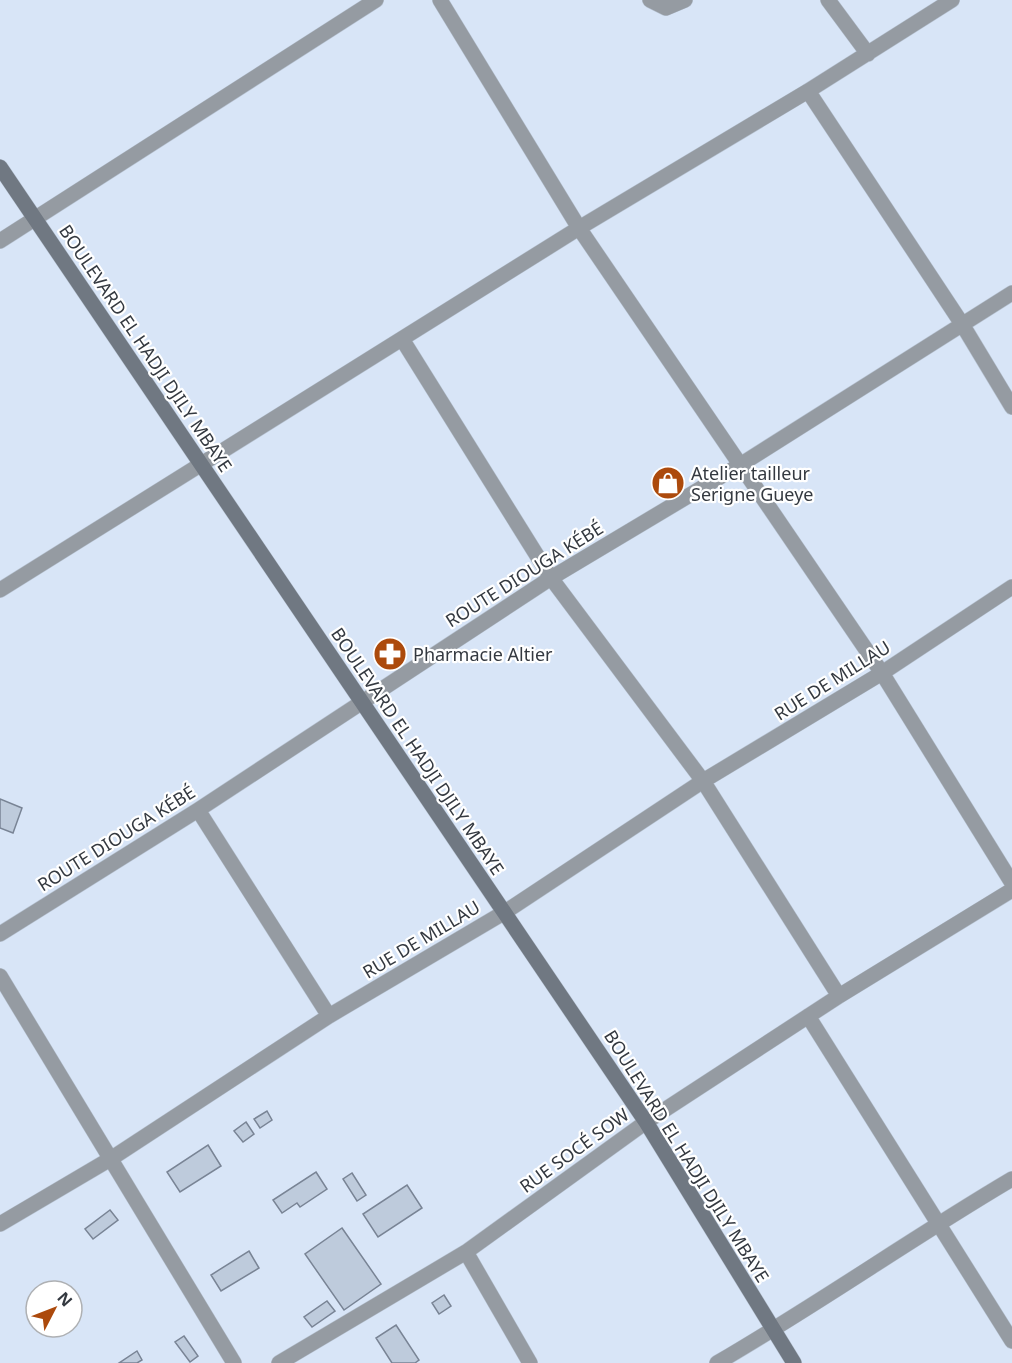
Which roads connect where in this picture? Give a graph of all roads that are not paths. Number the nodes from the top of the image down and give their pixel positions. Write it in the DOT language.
graph roads {
  1 [pos="376,0"];
  2 [pos="440,0"];
  3 [pos="651,0"];
  4 [pos="686,0"];
  5 [pos="828,0"];
  6 [pos="952,0"];
  7 [pos="868,54"];
  8 [pos="808,91"];
  9 [pos="0,167"];
  10 [pos="35,219"];
  11 [pos="579,228"];
  12 [pos="0,241"];
  13 [pos="1012,293"];
  14 [pos="963,324"];
  15 [pos="402,339"];
  16 [pos="1012,407"];
  17 [pos="201,463"];
  18 [pos="740,465"];
  19 [pos="551,578"];
  20 [pos="1012,587"];
  21 [pos="0,590"];
  22 [pos="882,673"];
  23 [pos="361,702"];
  24 [pos="703,781"];
  25 [pos="198,810"];
  26 [pos="1012,883"];
  27 [pos="1012,890"];
  28 [pos="505,912"];
  29 [pos="0,934"];
  30 [pos="0,976"];
  31 [pos="839,996"];
  32 [pos="329,1016"];
  33 [pos="808,1016"];
  34 [pos="646,1122"];
  35 [pos="112,1158"];
  36 [pos="1012,1179"];
  37 [pos="938,1222"];
  38 [pos="0,1224"];
  39 [pos="466,1252"];
  40 [pos="774,1330"];
  41 [pos="1012,1341"];
  42 [pos="234,1363"];
  43 [pos="279,1363"];
  44 [pos="530,1363"];
  45 [pos="717,1363"];
  46 [pos="794,1363"];
  1 -- 10 [label="street"];
  2 -- 11 [label="street"];
  3 -- 4 [label="street"];
  5 -- 7 [label="street"];
  6 -- 7 [label="street"];
  7 -- 8 [label="street"];
  8 -- 11 [label="street"];
  8 -- 14 [label="street"];
  9 -- 10 [label="main road, BOULEVARD EL HADJI DJILY MBAYE"];
  10 -- 12 [label="street"];
  10 -- 17 [label="main road, BOULEVARD EL HADJI DJILY MBAYE"];
  11 -- 15 [label="street"];
  11 -- 18 [label="street"];
  13 -- 14 [label="street, ROUTE DIOUGA KÉBÉ"];
  14 -- 16 [label="street"];
  14 -- 18 [label="street, ROUTE DIOUGA KÉBÉ"];
  15 -- 17 [label="street"];
  15 -- 19 [label="street"];
  17 -- 21 [label="street"];
  17 -- 23 [label="main road, BOULEVARD EL HADJI DJILY MBAYE"];
  18 -- 19 [label="street, ROUTE DIOUGA KÉBÉ"];
  18 -- 22 [label="street"];
  19 -- 23 [label="street, ROUTE DIOUGA KÉBÉ"];
  19 -- 24 [label="street"];
  20 -- 22 [label="street, RUE DE MILLAU"];
  22 -- 24 [label="street, RUE DE MILLAU"];
  22 -- 26 [label="street"];
  23 -- 25 [label="street, ROUTE DIOUGA KÉBÉ"];
  23 -- 28 [label="main road, BOULEVARD EL HADJI DJILY MBAYE"];
  24 -- 28 [label="street, RUE DE MILLAU"];
  24 -- 31 [label="street"];
  25 -- 29 [label="street, ROUTE DIOUGA KÉBÉ"];
  25 -- 32 [label="street"];
  27 -- 31 [label="street, RUE SOCÉ SOW"];
  28 -- 32 [label="street, RUE DE MILLAU"];
  28 -- 34 [label="main road, BOULEVARD EL HADJI DJILY MBAYE"];
  30 -- 35 [label="street"];
  31 -- 33 [label="street, RUE SOCÉ SOW"];
  32 -- 35 [label="street, RUE DE MILLAU"];
  33 -- 34 [label="street, RUE SOCÉ SOW"];
  33 -- 37 [label="street"];
  34 -- 39 [label="street, RUE SOCÉ SOW"];
  34 -- 40 [label="main road, BOULEVARD EL HADJI DJILY MBAYE"];
  35 -- 38 [label="street, RUE DE MILLAU"];
  35 -- 42 [label="street"];
  36 -- 37 [label="street"];
  37 -- 40 [label="street"];
  37 -- 41 [label="street"];
  39 -- 43 [label="street, RUE SOCÉ SOW"];
  39 -- 44 [label="street"];
  40 -- 45 [label="street"];
  40 -- 46 [label="main road, BOULEVARD EL HADJI DJILY MBAYE"];
}
